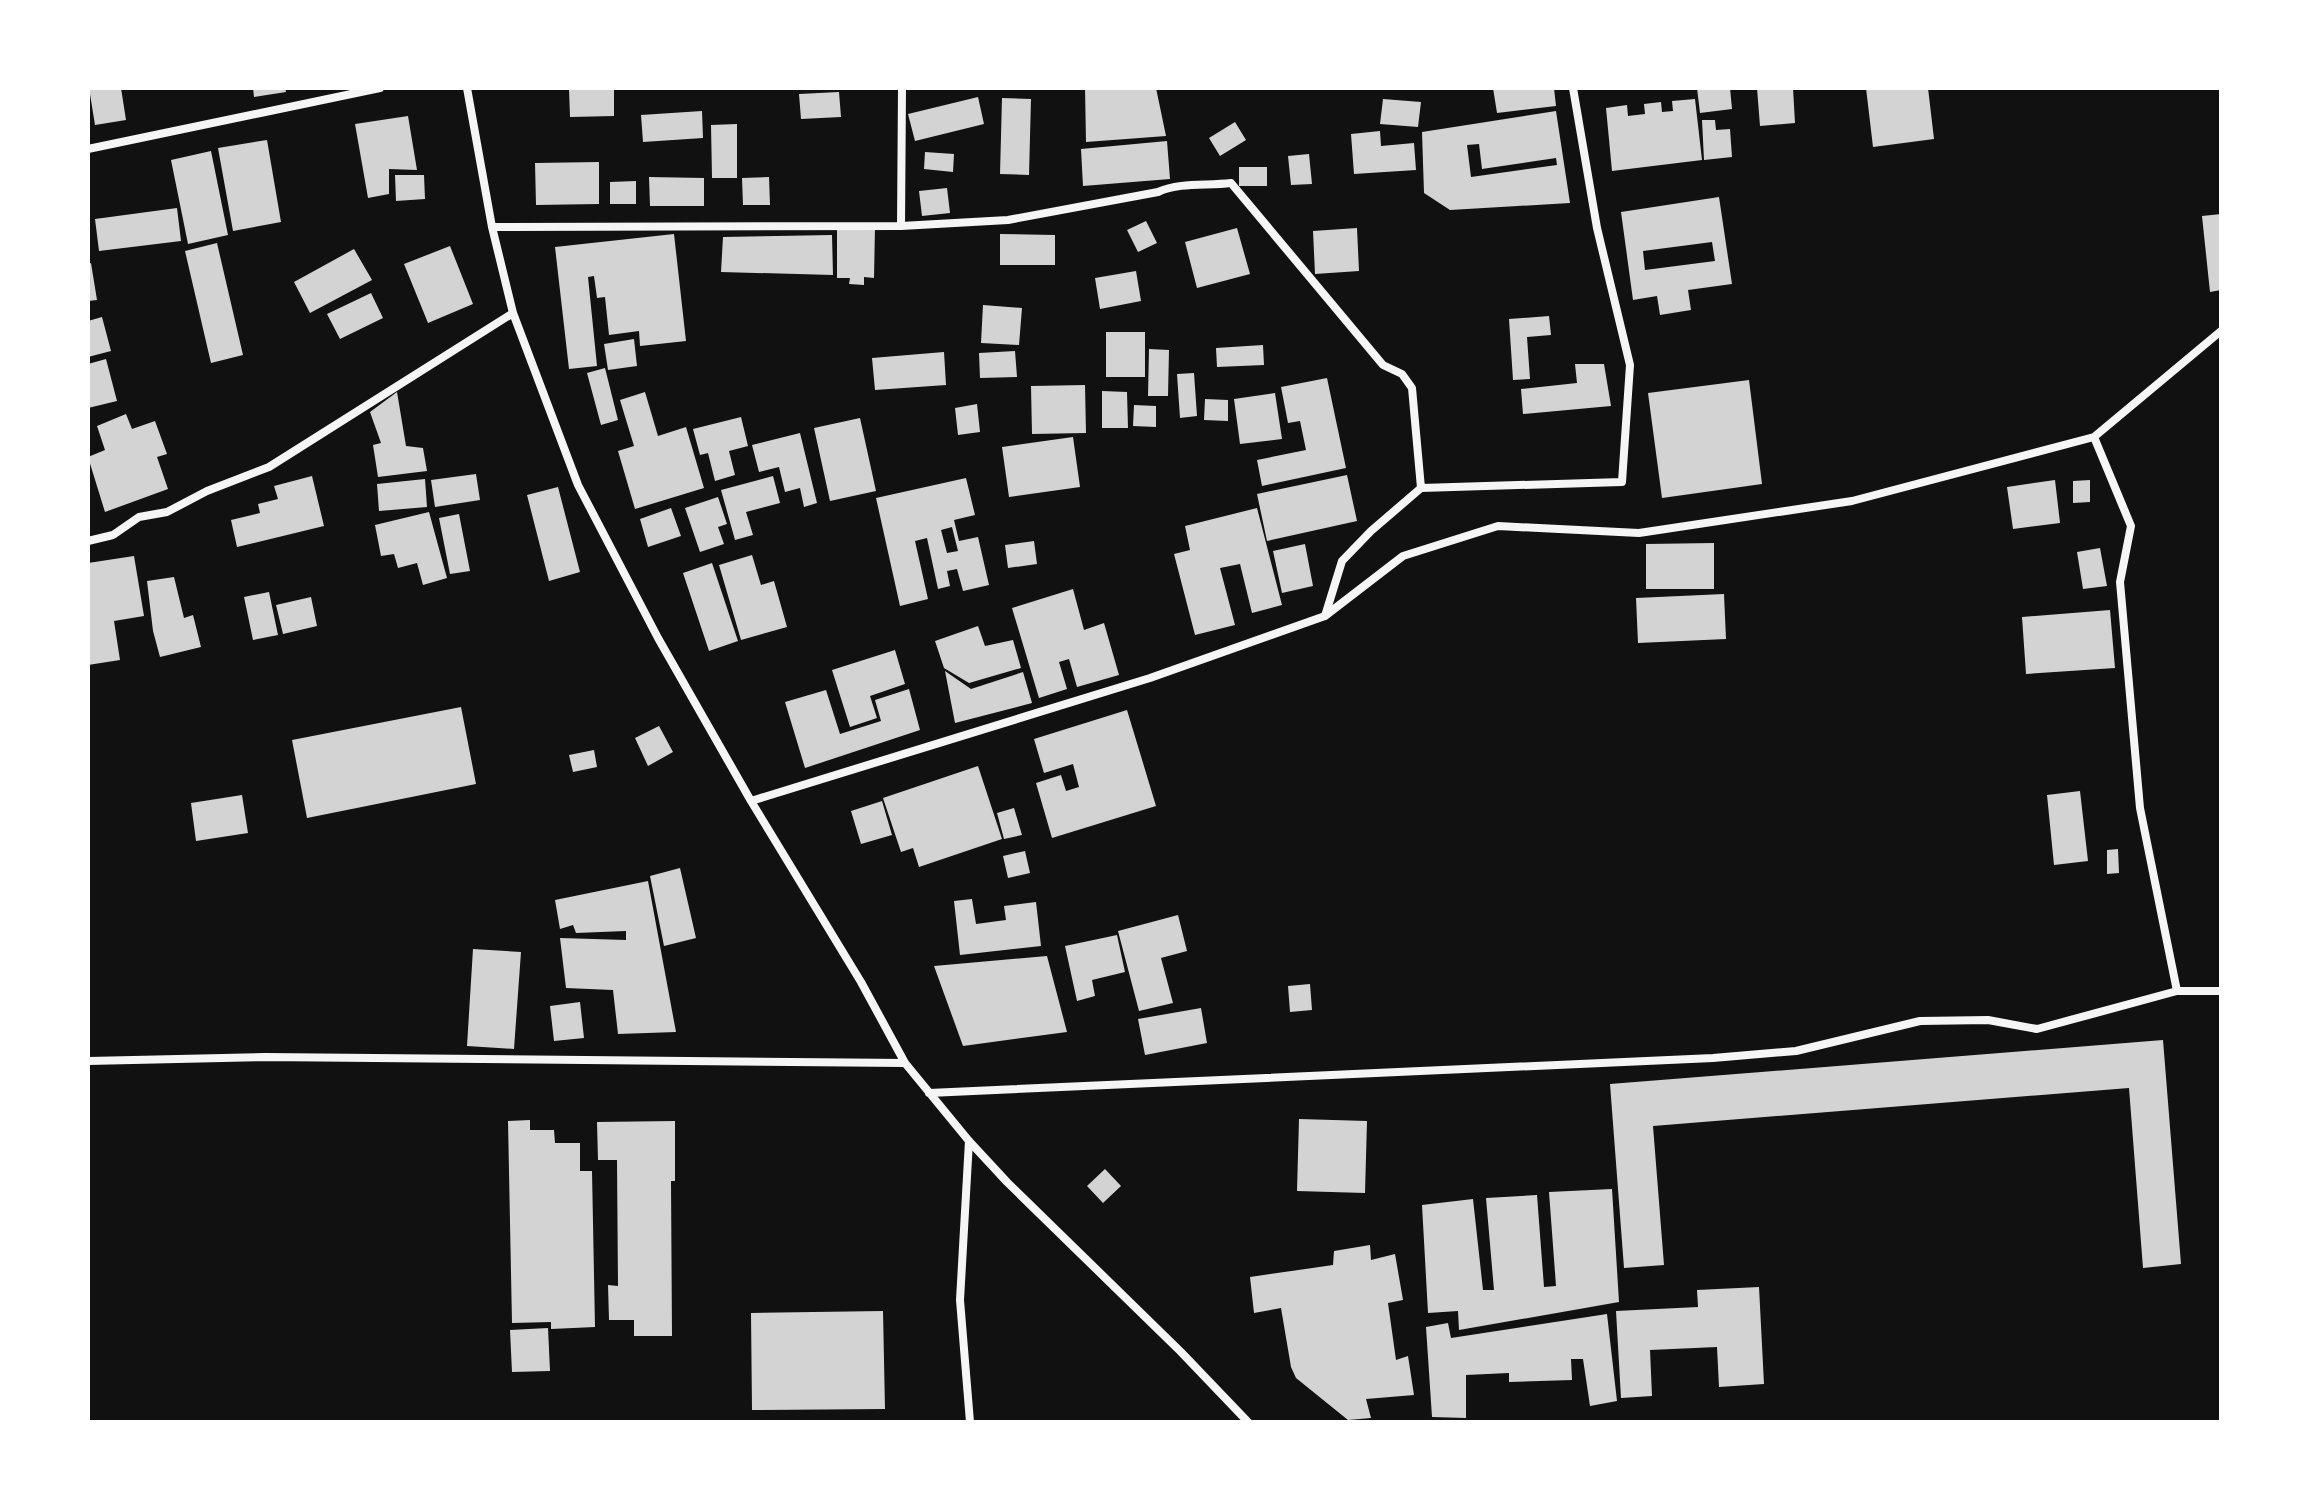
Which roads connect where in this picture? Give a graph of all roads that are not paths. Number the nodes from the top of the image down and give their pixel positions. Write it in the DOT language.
graph roads {
  1 [pos="380,88"];
  2 [pos="467,88"];
  3 [pos="902,88"];
  4 [pos="1573,88"];
  5 [pos="88,149"];
  6 [pos="901,226"];
  7 [pos="492,227"];
  8 [pos="513,313"];
  9 [pos="2221,331"];
  10 [pos="2094,437"];
  11 [pos="1421,488"];
  12 [pos="88,541"];
  13 [pos="1325,616"];
  14 [pos="751,801"];
  15 [pos="2177,991"];
  16 [pos="2221,991"];
  17 [pos="88,1061"];
  18 [pos="905,1063"];
  19 [pos="929,1093"];
  20 [pos="969,1141"];
  21 [pos="970,1422"];
  22 [pos="1248,1422"];
  1 -- 5 [label="street"];
  2 -- 7 [label="street"];
  3 -- 6 [label="street"];
  4 -- 11 [label="street"];
  6 -- 7 [label="street"];
  6 -- 11 [label="street"];
  7 -- 8 [label="street"];
  8 -- 12 [label="street"];
  8 -- 14 [label="street"];
  9 -- 10 [label="street"];
  10 -- 13 [label="street"];
  10 -- 15 [label="street"];
  11 -- 13 [label="street"];
  13 -- 14 [label="street"];
  14 -- 18 [label="street"];
  15 -- 16 [label="street"];
  15 -- 19 [label="street"];
  17 -- 18 [label="street"];
  18 -- 19 [label="street"];
  19 -- 20 [label="street"];
  20 -- 21 [label="street"];
  20 -- 22 [label="street"];
}
